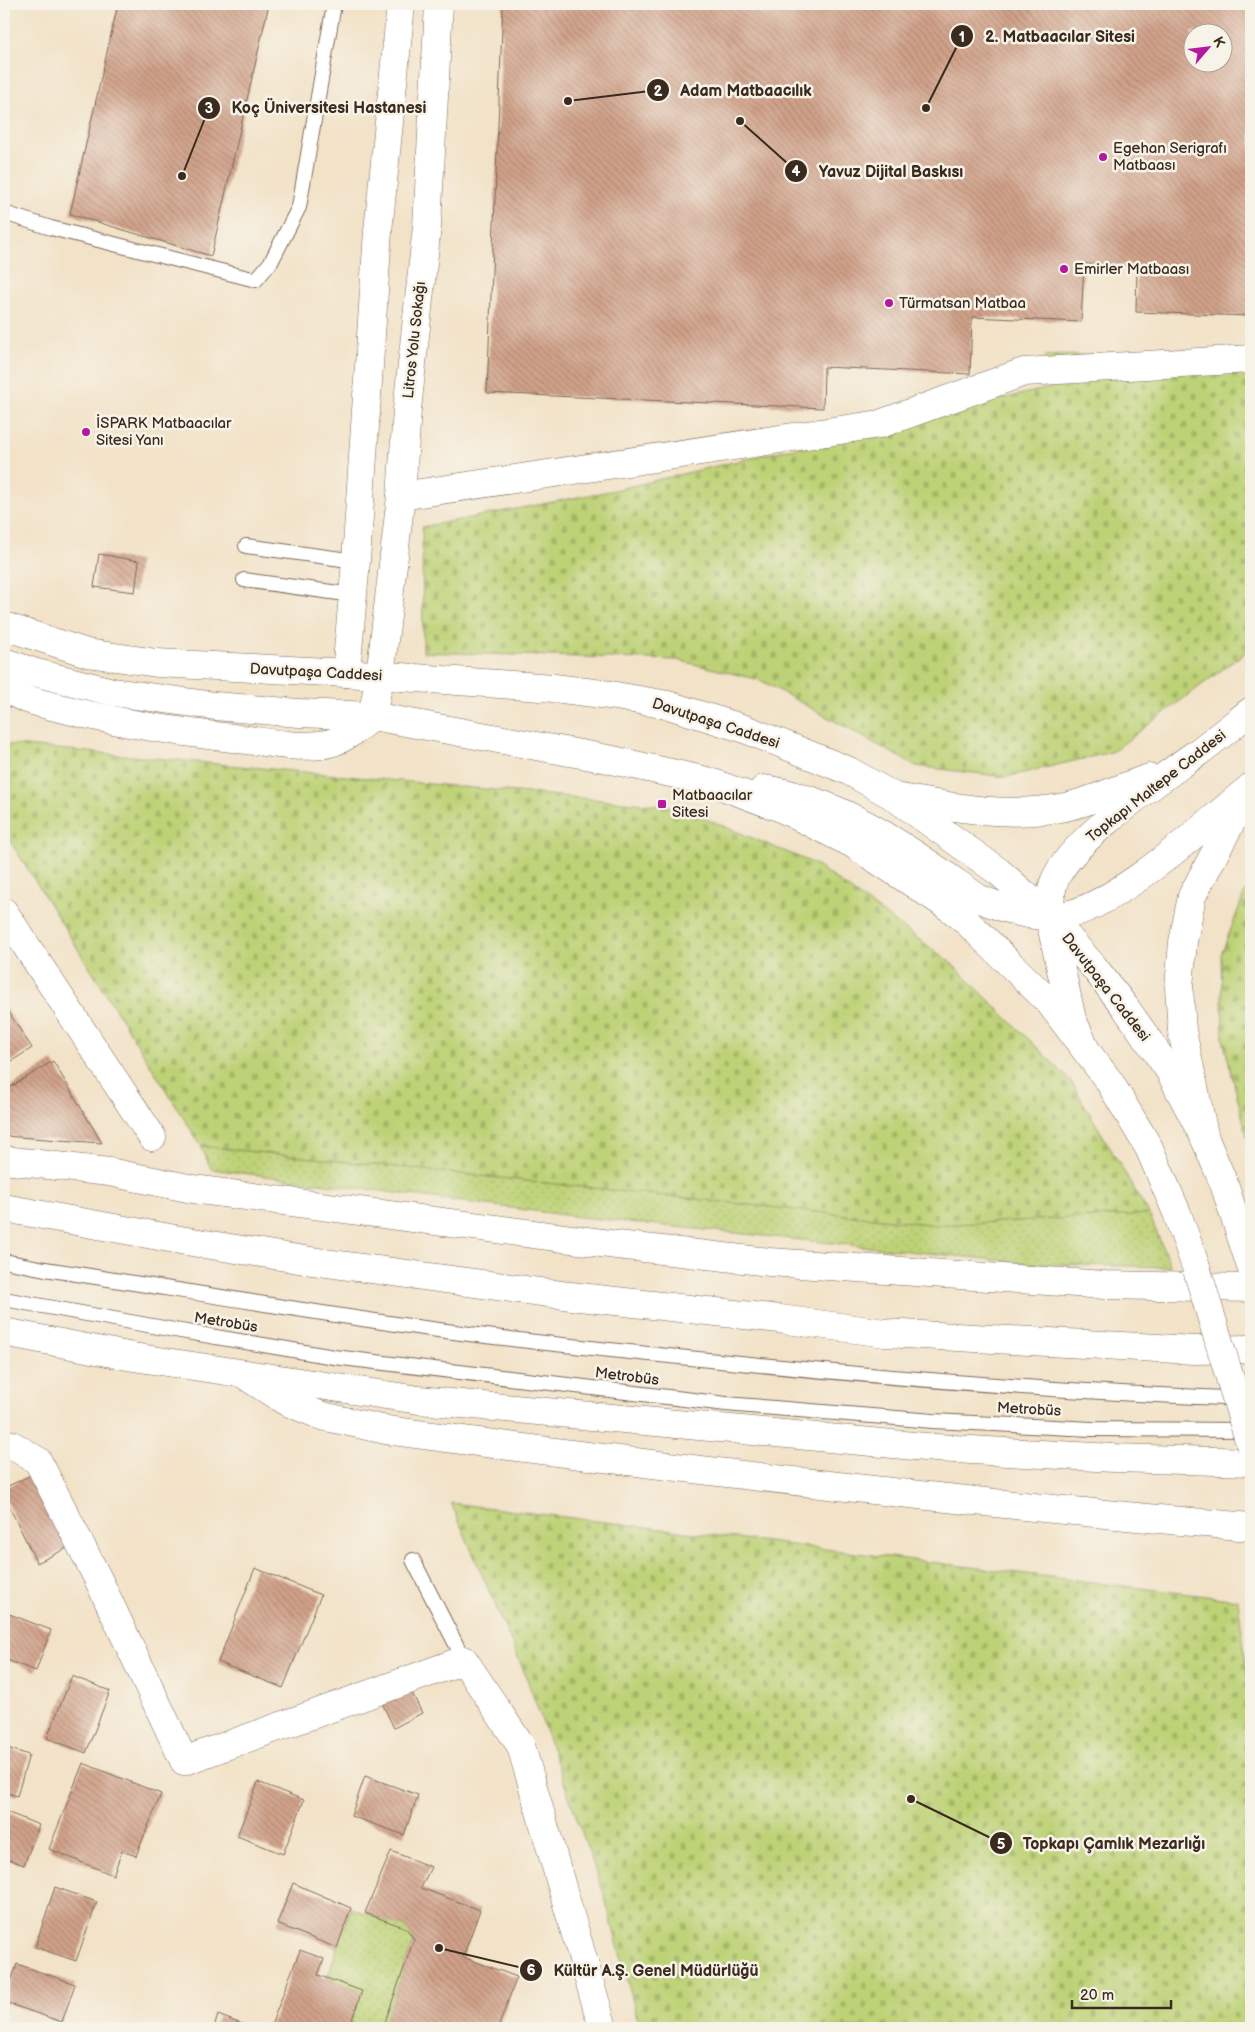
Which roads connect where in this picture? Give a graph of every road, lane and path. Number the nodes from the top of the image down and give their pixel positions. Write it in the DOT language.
graph roads {
  1 [pos="334,4"];
  2 [pos="400,4"];
  3 [pos="439,4"];
  4 [pos="4,213"];
  5 [pos="1251,359"];
  6 [pos="401,496"];
  7 [pos="246,546"];
  8 [pos="356,561"];
  9 [pos="244,580"];
  10 [pos="353,595"];
  11 [pos="4,626"];
  12 [pos="4,662"];
  13 [pos="346,673"];
  14 [pos="380,676"];
  15 [pos="4,686"];
  16 [pos="1251,711"];
  17 [pos="340,715"];
  18 [pos="372,716"];
  19 [pos="1176,768"];
  20 [pos="711,782"];
  21 [pos="1250,787"];
  22 [pos="893,796"];
  23 [pos="4,912"];
  24 [pos="1049,916"];
  25 [pos="1087,1052"];
  26 [pos="152,1137"];
  27 [pos="1205,1139"];
  28 [pos="4,1160"];
  29 [pos="4,1208"];
  30 [pos="1249,1259"];
  31 [pos="4,1261"];
  32 [pos="1251,1288"];
  33 [pos="4,1299"];
  34 [pos="4,1332"];
  35 [pos="1251,1349"];
  36 [pos="241,1373"];
  37 [pos="1251,1399"];
  38 [pos="1251,1430"];
  39 [pos="4,1443"];
  40 [pos="1251,1447"];
  41 [pos="1251,1462"];
  42 [pos="1251,1527"];
  43 [pos="413,1560"];
  44 [pos="464,1660"];
  45 [pos="603,2028"];
  1 -- 4 [label="lane"];
  2 -- 8 [label="main road"];
  3 -- 6 [label="main road, Litros Yolu Sokağı"];
  5 -- 6 [label="main road"];
  6 -- 14 [label="main road, Litros Yolu Sokağı"];
  7 -- 8 [label="lane"];
  8 -- 10 [label="main road"];
  9 -- 10 [label="lane"];
  10 -- 13 [label="main road"];
  11 -- 13 [label="main road, Davutpaşa Caddesi"];
  12 -- 17 [label="main road"];
  13 -- 14 [label="main road, Davutpaşa Caddesi"];
  13 -- 17 [label="main road"];
  14 -- 18 [label="main road, Litros Yolu Sokağı"];
  14 -- 22 [label="main road, Davutpaşa Caddesi"];
  15 -- 18 [label="main road"];
  16 -- 19 [label="main road, Topkapı Maltepe Caddesi"];
  17 -- 18 [label="main road"];
  18 -- 20 [label="main road"];
  19 -- 22 [label="main road"];
  19 -- 24 [label="main road, Topkapı Maltepe Caddesi"];
  20 -- 24 [label="main road"];
  20 -- 25 [label="main road"];
  21 -- 24 [label="main road"];
  21 -- 27 [label="main road"];
  22 -- 24 [label="main road, Davutpaşa Caddesi"];
  23 -- 26 [label="main road"];
  24 -- 25 [label="main road, Topkapı Maltepe Caddesi"];
  24 -- 27 [label="main road, Davutpaşa Caddesi"];
  25 -- 40 [label="main road, bridge"];
  27 -- 30 [label="main road"];
  28 -- 32 [label="main road"];
  29 -- 35 [label="main road"];
  31 -- 37 [label="lane, Metrobüs"];
  33 -- 38 [label="lane, Metrobüs"];
  34 -- 36 [label="main road"];
  36 -- 41 [label="main road"];
  36 -- 42 [label="main road"];
  39 -- 44 [label="main road"];
  43 -- 44 [label="lane"];
  44 -- 45 [label="main road"];
}
